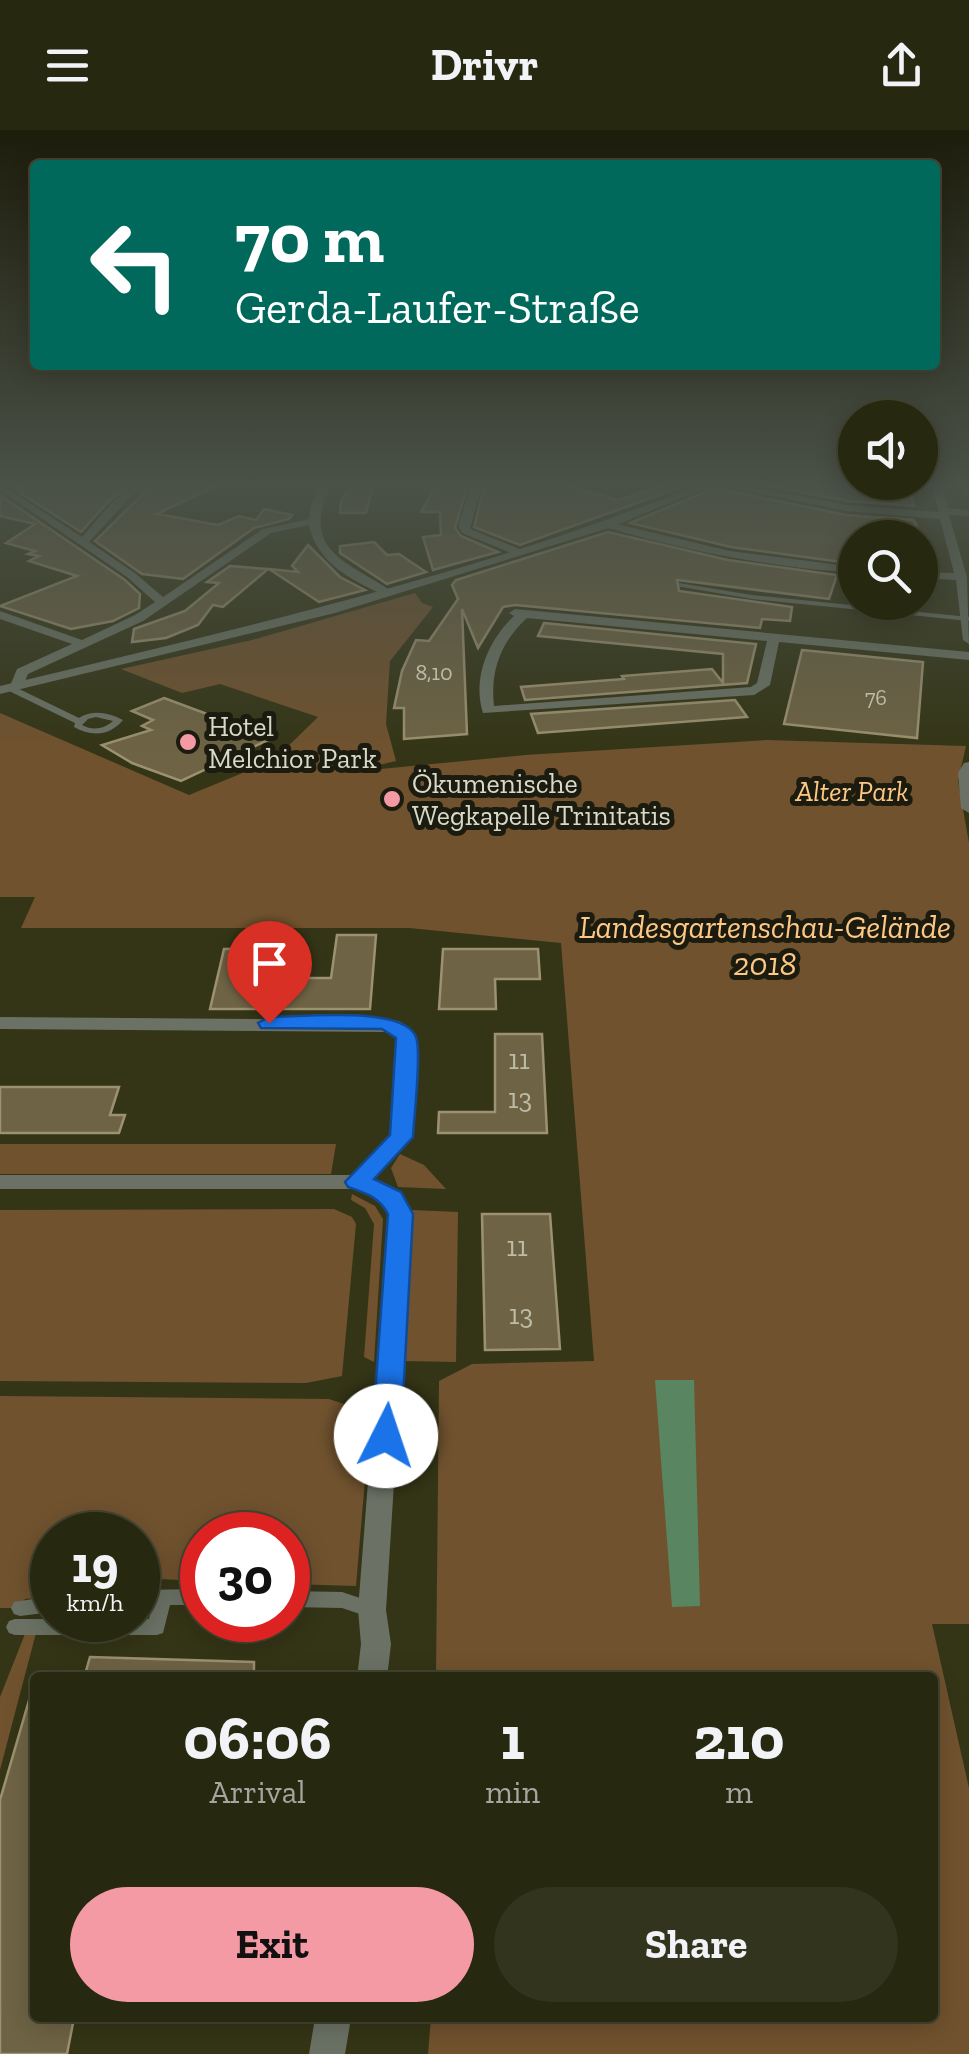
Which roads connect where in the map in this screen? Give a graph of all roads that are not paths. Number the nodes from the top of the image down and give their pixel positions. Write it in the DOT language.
graph roads {
  1 [pos="128,574"];
  2 [pos="204,574"];
  3 [pos="353,574"];
  4 [pos="449,574"];
  5 [pos="961,574"];
  6 [pos="938,575"];
  7 [pos="961,577"];
  8 [pos="682,586"];
  9 [pos="388,593"];
  10 [pos="162,602"];
  11 [pos="0,616"];
  12 [pos="968,618"];
  13 [pos="773,639"];
  14 [pos="969,640"];
  15 [pos="86,645"];
  16 [pos="969,656"];
  17 [pos="12,684"];
  18 [pos="78,721"];
  19 [pos="969,766"];
  20 [pos="969,808"];
  21 [pos="0,1024"];
  22 [pos="0,1182"];
  23 [pos="357,1182"];
  24 [pos="162,1597"];
  25 [pos="180,1597"];
  26 [pos="310,1599"];
  27 [pos="160,1607"];
  28 [pos="372,1610"];
  29 [pos="30,1613"];
  30 [pos="30,1619"];
  31 [pos="373,1672"];
  32 [pos="332,2022"];
  33 [pos="328,2054"];
  1 -- 10 [label="street"];
  2 -- 10 [label="street"];
  3 -- 9 [label="street"];
  4 -- 9 [label="street"];
  5 -- 7 [label="street"];
  6 -- 7 [label="street"];
  7 -- 12 [label="street"];
  8 -- 12 [label="lane"];
  9 -- 17 [label="street"];
  10 -- 15 [label="street"];
  11 -- 15 [label="street"];
  12 -- 14 [label="street"];
  13 -- 13 [label="street"];
  13 -- 16 [label="street"];
  15 -- 17 [label="street"];
  17 -- 18 [label="lane"];
  19 -- 20 [label="street"];
  21 -- 23 [label="street"];
  22 -- 23 [label="street"];
  23 -- 28 [label="street"];
  24 -- 25 [label="lane"];
  24 -- 27 [label="lane"];
  26 -- 28 [label="lane"];
  28 -- 31 [label="street"];
  29 -- 30 [label="lane"];
  32 -- 33 [label="street"];
}
